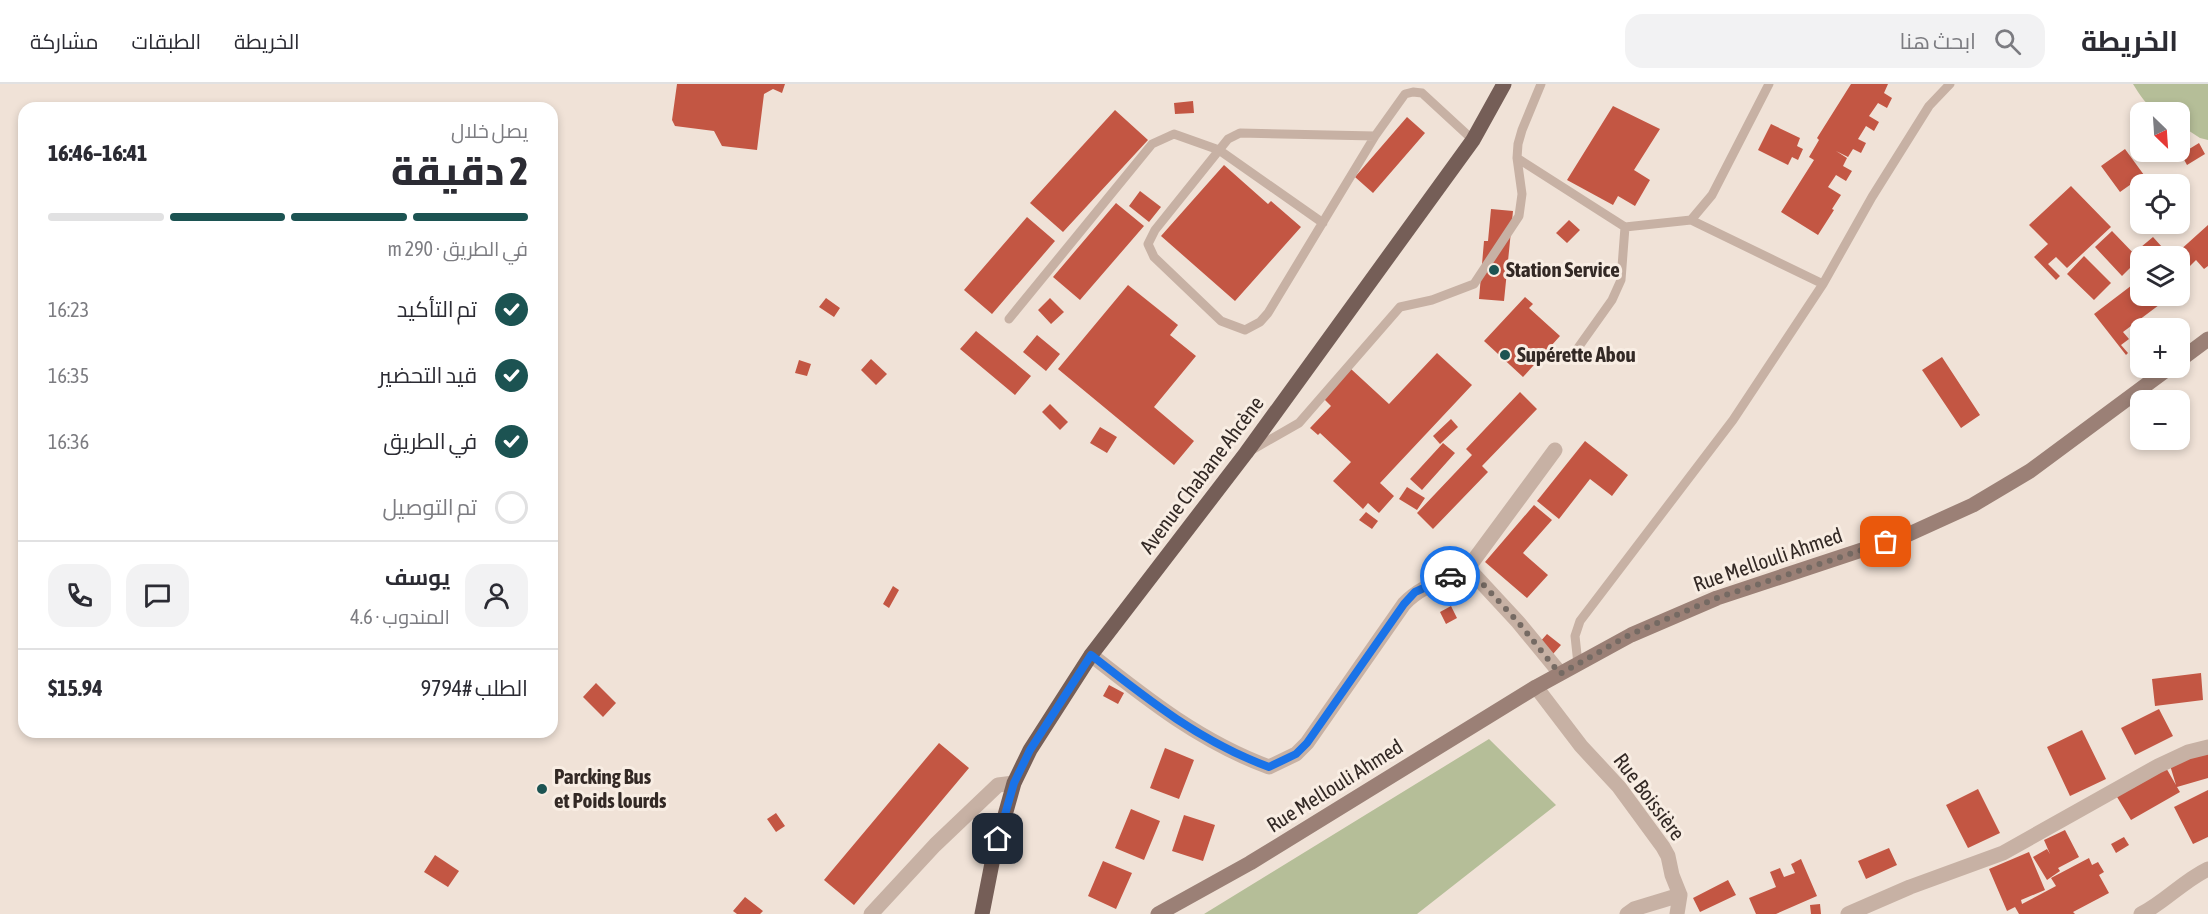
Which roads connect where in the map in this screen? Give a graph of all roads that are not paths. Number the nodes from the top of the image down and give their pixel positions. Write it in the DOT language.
graph roads {
  1 [pos="1504,84"];
  2 [pos="1541,84"];
  3 [pos="1769,84"];
  4 [pos="1950,84"];
  5 [pos="1376,136"];
  6 [pos="1473,140"];
  7 [pos="1219,150"];
  8 [pos="1517,158"];
  9 [pos="1691,220"];
  10 [pos="1323,224"];
  11 [pos="1625,226"];
  12 [pos="1823,284"];
  13 [pos="1009,319"];
  14 [pos="2208,339"];
  15 [pos="1575,352"];
  16 [pos="2190,352"];
  17 [pos="2156,378"];
  18 [pos="1555,450"];
  19 [pos="1246,453"];
  20 [pos="1468,568"];
  21 [pos="1091,655"];
  22 [pos="1578,664"];
  23 [pos="1560,674"];
  24 [pos="1536,687"];
  25 [pos="2208,747"];
  26 [pos="1014,783"];
  27 [pos="2208,869"];
  28 [pos="1680,895"];
  29 [pos="871,914"];
  30 [pos="982,914"];
  31 [pos="1158,914"];
  32 [pos="1627,914"];
  33 [pos="1677,914"];
  34 [pos="1848,914"];
  35 [pos="2141,914"];
  1 -- 6 [label="main road, Avenue Chabane Ahcène"];
  2 -- 8 [label="lane"];
  3 -- 9 [label="lane"];
  4 -- 12 [label="lane"];
  5 -- 6 [label="lane"];
  5 -- 7 [label="lane"];
  5 -- 10 [label="lane"];
  6 -- 19 [label="main road, Avenue Chabane Ahcène"];
  7 -- 10 [label="lane"];
  7 -- 10 [label="lane"];
  7 -- 13 [label="lane"];
  8 -- 11 [label="lane"];
  8 -- 19 [label="lane"];
  9 -- 11 [label="lane"];
  9 -- 12 [label="lane"];
  11 -- 15 [label="lane"];
  12 -- 22 [label="lane"];
  14 -- 16 [label="street"];
  17 -- 22 [label="street, Rue Mellouli Ahmed"];
  18 -- 20 [label="street"];
  19 -- 21 [label="main road, Avenue Chabane Ahcène"];
  20 -- 21 [label="street"];
  20 -- 23 [label="street"];
  21 -- 26 [label="main road, Avenue Chabane Ahcène"];
  22 -- 23 [label="street, Rue Mellouli Ahmed"];
  23 -- 24 [label="street, Rue Mellouli Ahmed"];
  24 -- 28 [label="street, Rue Boissière"];
  24 -- 31 [label="street, Rue Mellouli Ahmed"];
  25 -- 34 [label="street"];
  26 -- 29 [label="street"];
  26 -- 30 [label="main road, Avenue Chabane Ahcène"];
  27 -- 35 [label="street"];
  28 -- 32 [label="street"];
  28 -- 33 [label="street"];
}
